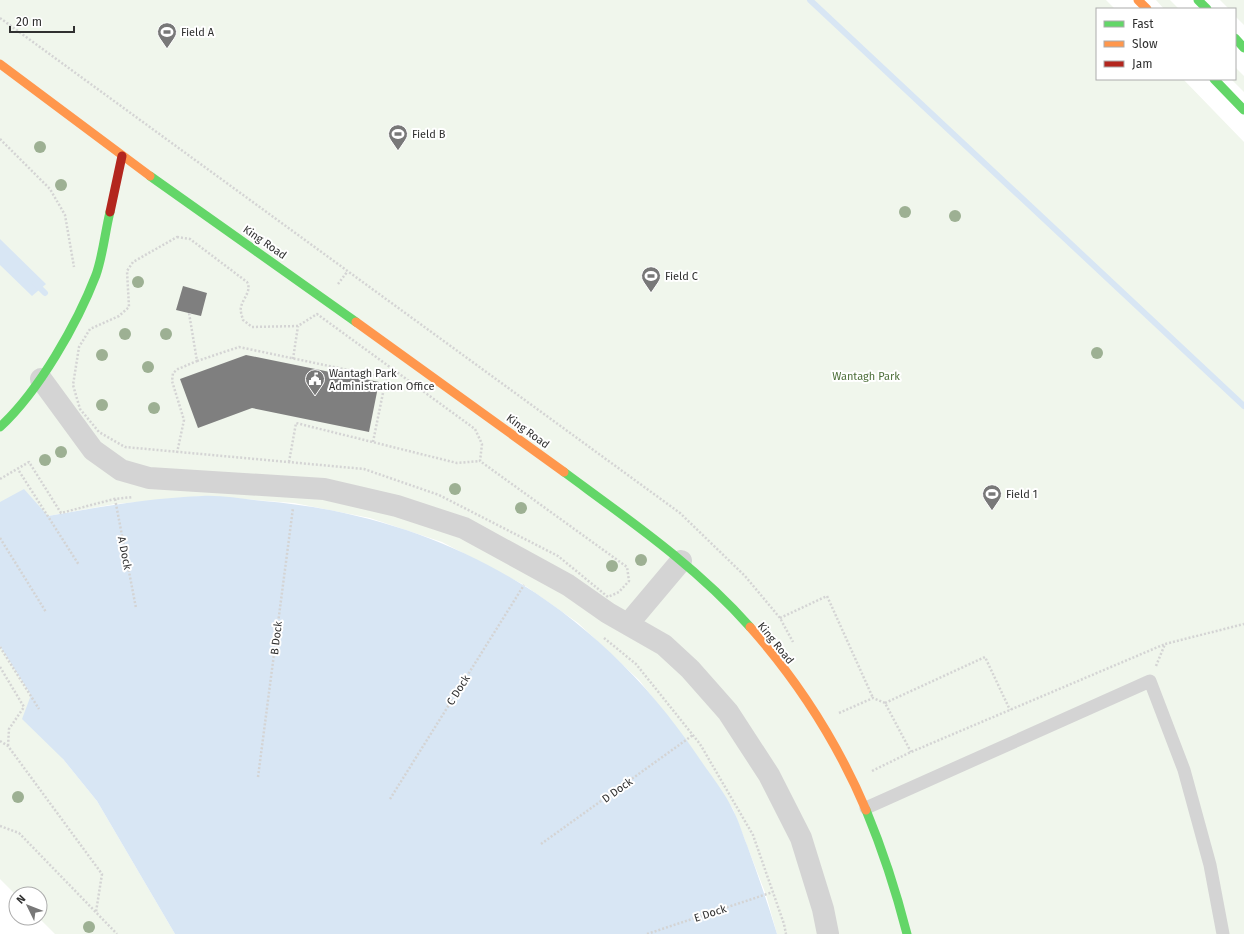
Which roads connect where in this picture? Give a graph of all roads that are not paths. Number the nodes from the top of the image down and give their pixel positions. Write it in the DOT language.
graph roads {
  1 [pos="1138,0"];
  2 [pos="1198,0"];
  3 [pos="1146,8"];
  4 [pos="1206,8"];
  5 [pos="1236,39"];
  6 [pos="1244,48"];
  7 [pos="0,64"];
  8 [pos="1215,80"];
  9 [pos="1244,110"];
  10 [pos="122,156"];
  11 [pos="41,379"];
  12 [pos="0,427"];
  13 [pos="681,561"];
  14 [pos="628,624"];
  15 [pos="866,808"];
  16 [pos="828,934"];
  17 [pos="907,934"];
  18 [pos="1223,934"];
  1 -- 3 [label="main road"];
  2 -- 4 [label="main road"];
  5 -- 6 [label="main road"];
  7 -- 10 [label="main road, King Road"];
  8 -- 9 [label="main road"];
  10 -- 11 [label="main road"];
  10 -- 13 [label="main road, King Road"];
  11 -- 12 [label="main road"];
  11 -- 14 [label="street"];
  13 -- 14 [label="street"];
  13 -- 15 [label="main road, King Road"];
  14 -- 16 [label="street"];
  15 -- 17 [label="main road, King Road"];
  15 -- 18 [label="lane"];
}
